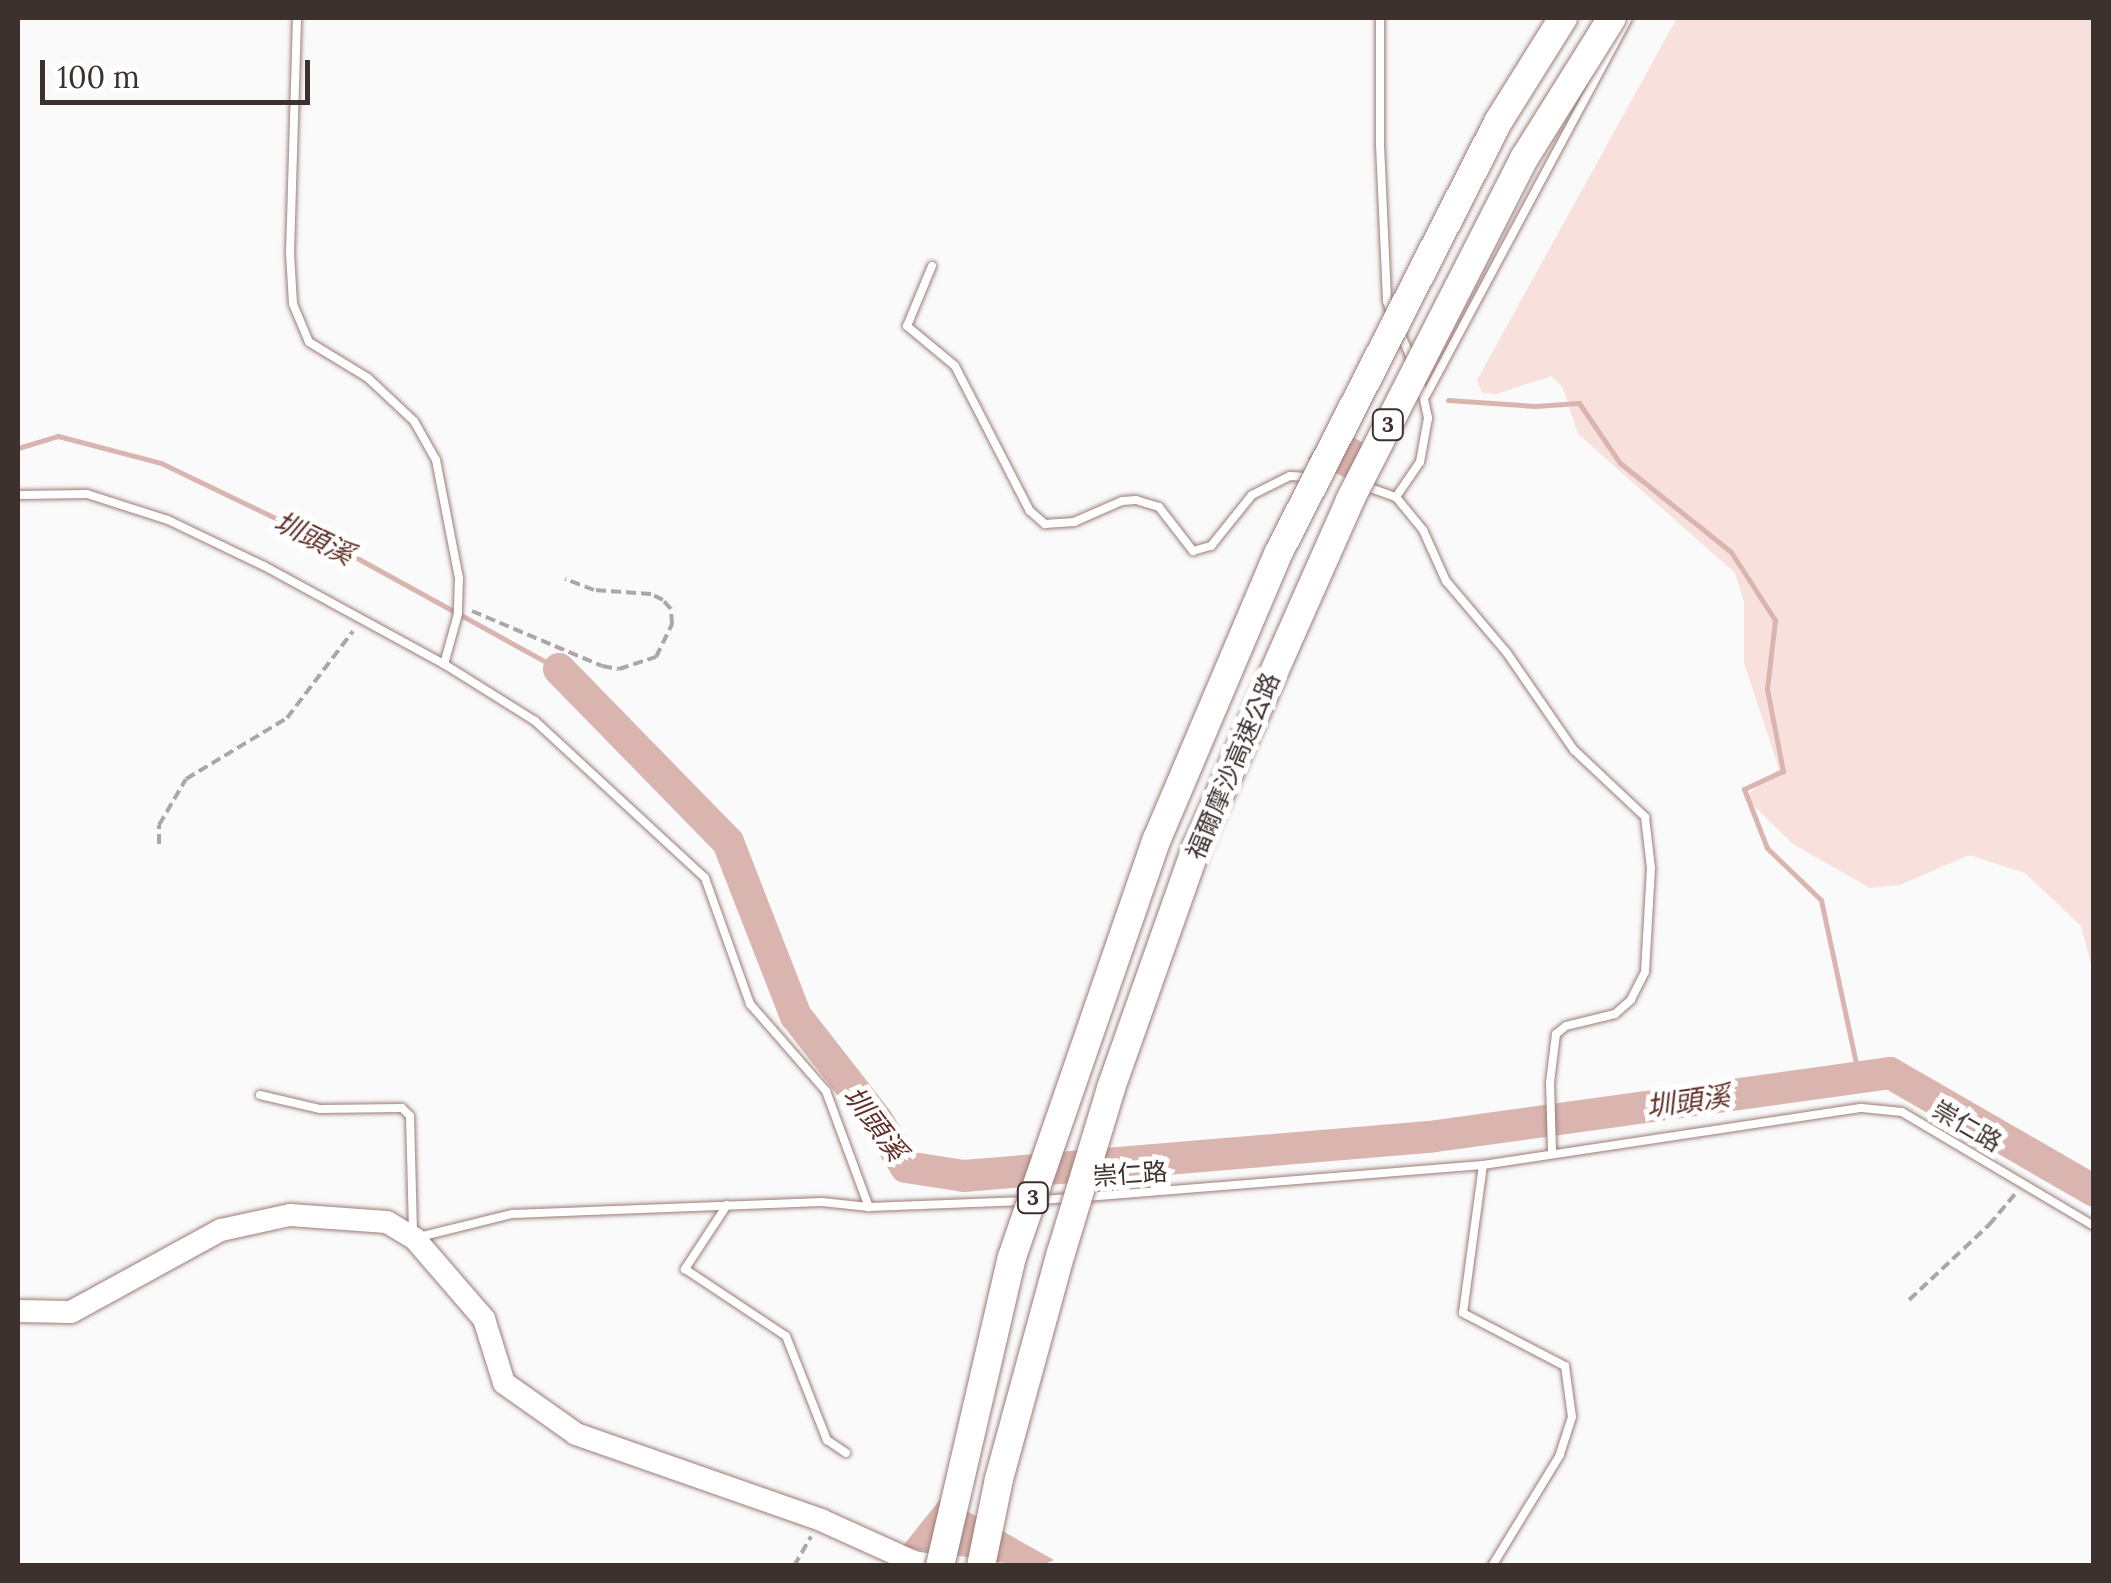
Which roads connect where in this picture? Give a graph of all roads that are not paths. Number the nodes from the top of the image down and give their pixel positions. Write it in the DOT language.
graph roads {
  1 [pos="298,18"];
  2 [pos="1380,18"];
  3 [pos="1563,18"];
  4 [pos="1612,18"];
  5 [pos="1628,18"];
  6 [pos="932,266"];
  7 [pos="1426,395"];
  8 [pos="1327,478"];
  9 [pos="1345,478"];
  10 [pos="18,495"];
  11 [pos="1396,497"];
  12 [pos="444,664"];
  13 [pos="260,1094"];
  14 [pos="1554,1149"];
  15 [pos="1482,1165"];
  16 [pos="727,1205"];
  17 [pos="870,1206"];
  18 [pos="2094,1226"];
  19 [pos="415,1239"];
  20 [pos="18,1311"];
  21 [pos="846,1453"];
  22 [pos="931,1564"];
  23 [pos="981,1566"];
  24 [pos="1492,1566"];
  1 -- 12 [label="lane"];
  2 -- 7 [label="lane"];
  3 -- 22 [label="highway, 福爾摩沙高速公路 / 3, bridge"];
  4 -- 23 [label="highway, 福爾摩沙高速公路 / 3, bridge"];
  5 -- 7 [label="lane"];
  6 -- 8 [label="lane"];
  7 -- 11 [label="lane"];
  9 -- 11 [label="lane"];
  10 -- 12 [label="lane"];
  11 -- 14 [label="lane"];
  12 -- 17 [label="lane"];
  13 -- 19 [label="lane"];
  14 -- 15 [label="lane, 崇仁路"];
  14 -- 18 [label="lane, 崇仁路"];
  15 -- 17 [label="lane, 崇仁路"];
  15 -- 24 [label="lane"];
  16 -- 17 [label="lane, 崇仁路"];
  16 -- 19 [label="lane, 崇仁路"];
  16 -- 21 [label="lane"];
  19 -- 20 [label="street"];
  19 -- 22 [label="street"];
}
